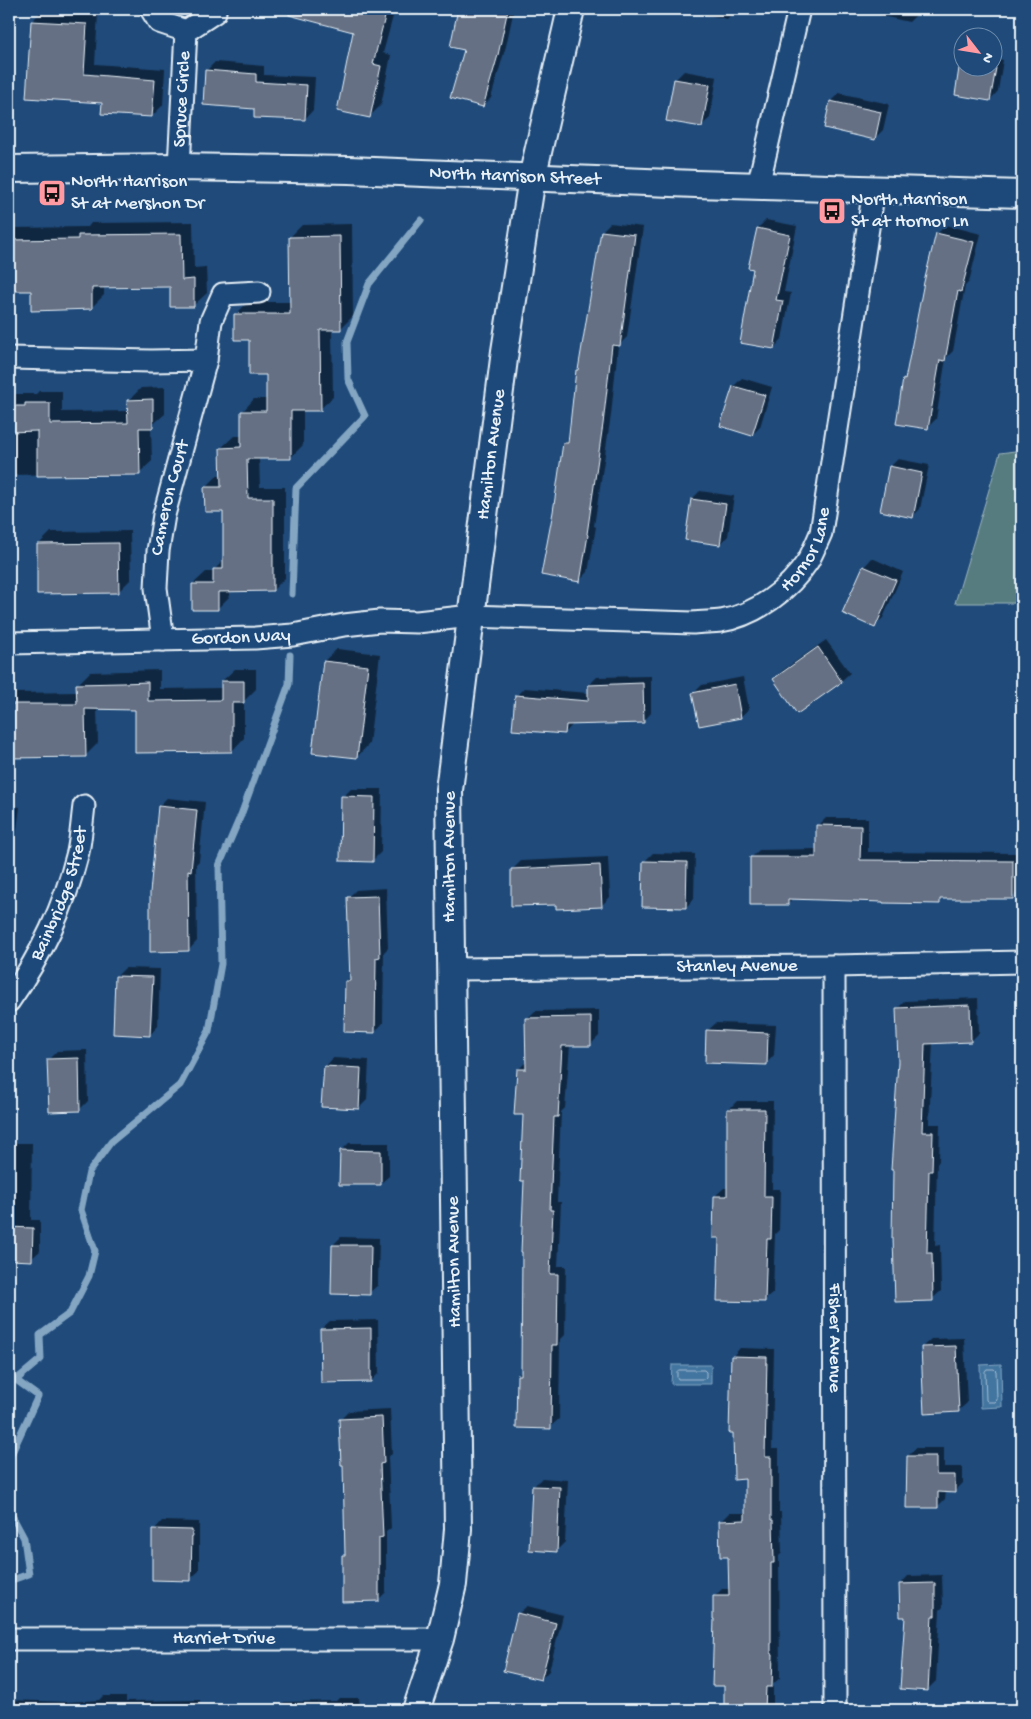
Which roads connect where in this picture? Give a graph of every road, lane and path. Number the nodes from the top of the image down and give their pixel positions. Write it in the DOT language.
graph roads {
  1 [pos="150,9"];
  2 [pos="215,9"];
  3 [pos="571,9"];
  4 [pos="798,9"];
  5 [pos="186,31"];
  6 [pos="179,167"];
  7 [pos="9,169"];
  8 [pos="532,178"];
  9 [pos="758,186"];
  10 [pos="874,189"];
  11 [pos="1022,194"];
  12 [pos="259,292"];
  13 [pos="9,358"];
  14 [pos="206,360"];
  15 [pos="471,616"];
  16 [pos="163,640"];
  17 [pos="9,643"];
  18 [pos="84,806"];
  19 [pos="1022,962"];
  20 [pos="834,966"];
  21 [pos="451,969"];
  22 [pos="9,1001"];
  23 [pos="440,1638"];
  24 [pos="9,1639"];
  25 [pos="416,1710"];
  26 [pos="835,1710"];
  1 -- 5 [label="street, Spruce Circle"];
  2 -- 5 [label="street, Spruce Circle"];
  3 -- 8 [label="street, Hamilton Avenue"];
  4 -- 9 [label="street"];
  5 -- 6 [label="street, Spruce Circle"];
  6 -- 7 [label="street, North Harrison Street"];
  6 -- 8 [label="street, North Harrison Street"];
  8 -- 9 [label="street, North Harrison Street"];
  8 -- 15 [label="street, Hamilton Avenue"];
  9 -- 10 [label="street, North Harrison Street"];
  10 -- 11 [label="street, North Harrison Street"];
  10 -- 15 [label="street, Hornor Lane"];
  12 -- 14 [label="street, Cameron Court"];
  13 -- 14 [label="street"];
  14 -- 16 [label="street, Cameron Court"];
  15 -- 16 [label="street, Gordon Way"];
  15 -- 21 [label="street, Hamilton Avenue"];
  16 -- 17 [label="street, Gordon Way"];
  18 -- 22 [label="street, Bainbridge Street"];
  19 -- 20 [label="street, Stanley Avenue"];
  20 -- 21 [label="street, Stanley Avenue"];
  20 -- 26 [label="street, Fisher Avenue"];
  21 -- 23 [label="street, Hamilton Avenue"];
  23 -- 24 [label="street, Harriet Drive"];
  23 -- 25 [label="street, Hamilton Avenue"];
}
